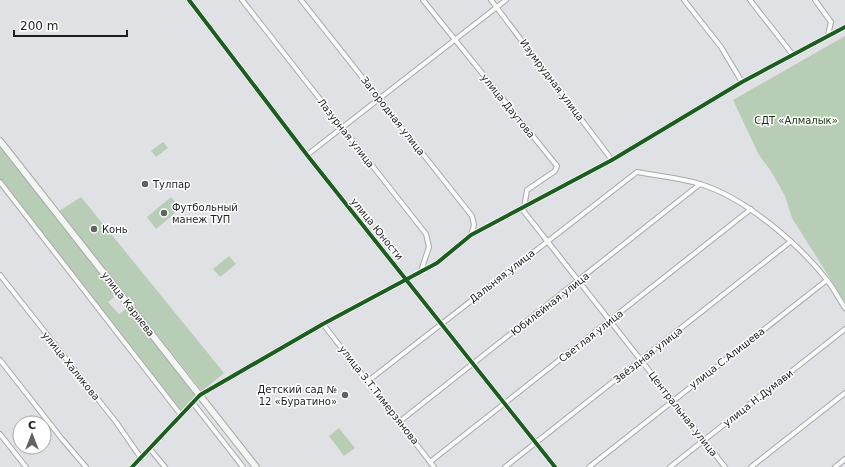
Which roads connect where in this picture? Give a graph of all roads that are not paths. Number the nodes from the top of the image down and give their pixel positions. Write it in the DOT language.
graph roads {
  1 [pos="189,0"];
  2 [pos="242,0"];
  3 [pos="300,0"];
  4 [pos="422,0"];
  5 [pos="491,0"];
  6 [pos="506,0"];
  7 [pos="684,0"];
  8 [pos="750,0"];
  9 [pos="815,0"];
  10 [pos="496,7"];
  11 [pos="845,27"];
  12 [pos="828,35"];
  13 [pos="454,40"];
  14 [pos="793,54"];
  15 [pos="742,82"];
  16 [pos="379,98"];
  17 [pos="342,128"];
  18 [pos="0,141"];
  19 [pos="307,155"];
  20 [pos="612,160"];
  21 [pos="0,182"];
  22 [pos="700,184"];
  23 [pos="523,209"];
  24 [pos="751,209"];
  25 [pos="471,235"];
  26 [pos="547,242"];
  27 [pos="790,242"];
  28 [pos="420,271"];
  29 [pos="0,275"];
  30 [pos="406,279"];
  31 [pos="827,280"];
  32 [pos="578,282"];
  33 [pos="845,308"];
  34 [pos="609,322"];
  35 [pos="323,324"];
  36 [pos="441,324"];
  37 [pos="845,329"];
  38 [pos="0,360"];
  39 [pos="641,360"];
  40 [pos="473,363"];
  41 [pos="368,381"];
  42 [pos="845,393"];
  43 [pos="200,394"];
  44 [pos="673,401"];
  45 [pos="193,402"];
  46 [pos="505,402"];
  47 [pos="181,416"];
  48 [pos="399,422"];
  49 [pos="0,434"];
  50 [pos="704,441"];
  51 [pos="536,442"];
  52 [pos="150,449"];
  53 [pos="141,458"];
  54 [pos="845,459"];
  55 [pos="430,462"];
  56 [pos="26,467"];
  57 [pos="86,467"];
  58 [pos="132,467"];
  59 [pos="164,467"];
  60 [pos="243,467"];
  61 [pos="256,467"];
  62 [pos="434,467"];
  63 [pos="505,467"];
  64 [pos="555,467"];
  65 [pos="589,467"];
  66 [pos="670,467"];
  67 [pos="725,467"];
  68 [pos="751,467"];
  69 [pos="835,467"];
  1 -- 19 [label="street, улица Юности"];
  2 -- 17 [label="street, Лазурная улица"];
  3 -- 16 [label="street, Загородная улица"];
  4 -- 13 [label="street, улица Даутова"];
  5 -- 10 [label="street, Изумрудная улица"];
  6 -- 10 [label="street"];
  7 -- 15 [label="street"];
  8 -- 14 [label="street"];
  9 -- 12 [label="street"];
  10 -- 13 [label="street"];
  10 -- 20 [label="street, Изумрудная улица"];
  11 -- 12 [label="street"];
  12 -- 14 [label="street"];
  13 -- 16 [label="street"];
  13 -- 23 [label="street, улица Даутова"];
  14 -- 15 [label="street"];
  15 -- 20 [label="street"];
  16 -- 17 [label="street"];
  16 -- 25 [label="street, Загородная улица"];
  17 -- 19 [label="street"];
  17 -- 28 [label="street, Лазурная улица"];
  18 -- 43 [label="main road, улица Кариева"];
  19 -- 30 [label="street, улица Юности"];
  20 -- 23 [label="street"];
  21 -- 47 [label="street"];
  22 -- 24 [label="street"];
  22 -- 26 [label="street, Дальняя улица"];
  22 -- 32 [label="street, Юбилейная улица"];
  23 -- 25 [label="street"];
  23 -- 26 [label="street, Центральная улица"];
  24 -- 27 [label="street"];
  24 -- 34 [label="street, Светлая улица"];
  25 -- 28 [label="street"];
  26 -- 32 [label="street, Центральная улица"];
  26 -- 36 [label="street, Дальняя улица"];
  27 -- 31 [label="street"];
  27 -- 39 [label="street, Звёздная улица"];
  28 -- 30 [label="street"];
  29 -- 53 [label="street, улица Халикова"];
  30 -- 35 [label="street"];
  30 -- 36 [label="street, улица Юности"];
  31 -- 33 [label="street"];
  31 -- 44 [label="street, улица С.Алишева"];
  32 -- 34 [label="street, Центральная улица"];
  32 -- 40 [label="street, Юбилейная улица"];
  34 -- 39 [label="street, Центральная улица"];
  34 -- 46 [label="street, Светлая улица"];
  35 -- 41 [label="street, улица З.Т.Тимерзянова"];
  35 -- 43 [label="street"];
  36 -- 40 [label="street, улица Юности"];
  36 -- 41 [label="street, Дальняя улица"];
  37 -- 50 [label="street, улица Н.Думави"];
  38 -- 57 [label="street"];
  39 -- 44 [label="street, Центральная улица"];
  39 -- 51 [label="street, Звёздная улица"];
  40 -- 46 [label="street, улица Юности"];
  40 -- 48 [label="street, Юбилейная улица"];
  41 -- 48 [label="street, улица З.Т.Тимерзянова"];
  42 -- 68 [label="street"];
  43 -- 45 [label="street"];
  43 -- 61 [label="main road, улица Кариева"];
  44 -- 50 [label="street, Центральная улица"];
  44 -- 65 [label="street, улица С.Алишева"];
  45 -- 47 [label="street"];
  45 -- 60 [label="street"];
  46 -- 51 [label="street, улица Юности"];
  46 -- 55 [label="street, Светлая улица"];
  47 -- 52 [label="street"];
  48 -- 55 [label="street, улица З.Т.Тимерзянова"];
  49 -- 56 [label="street"];
  50 -- 66 [label="street, улица Н.Думави"];
  50 -- 67 [label="street, Центральная улица"];
  51 -- 63 [label="street, Звёздная улица"];
  51 -- 64 [label="street, улица Юности"];
  52 -- 53 [label="street"];
  52 -- 59 [label="street"];
  53 -- 58 [label="street"];
  54 -- 69 [label="street"];
  55 -- 62 [label="street, улица З.Т.Тимерзянова"];
}
